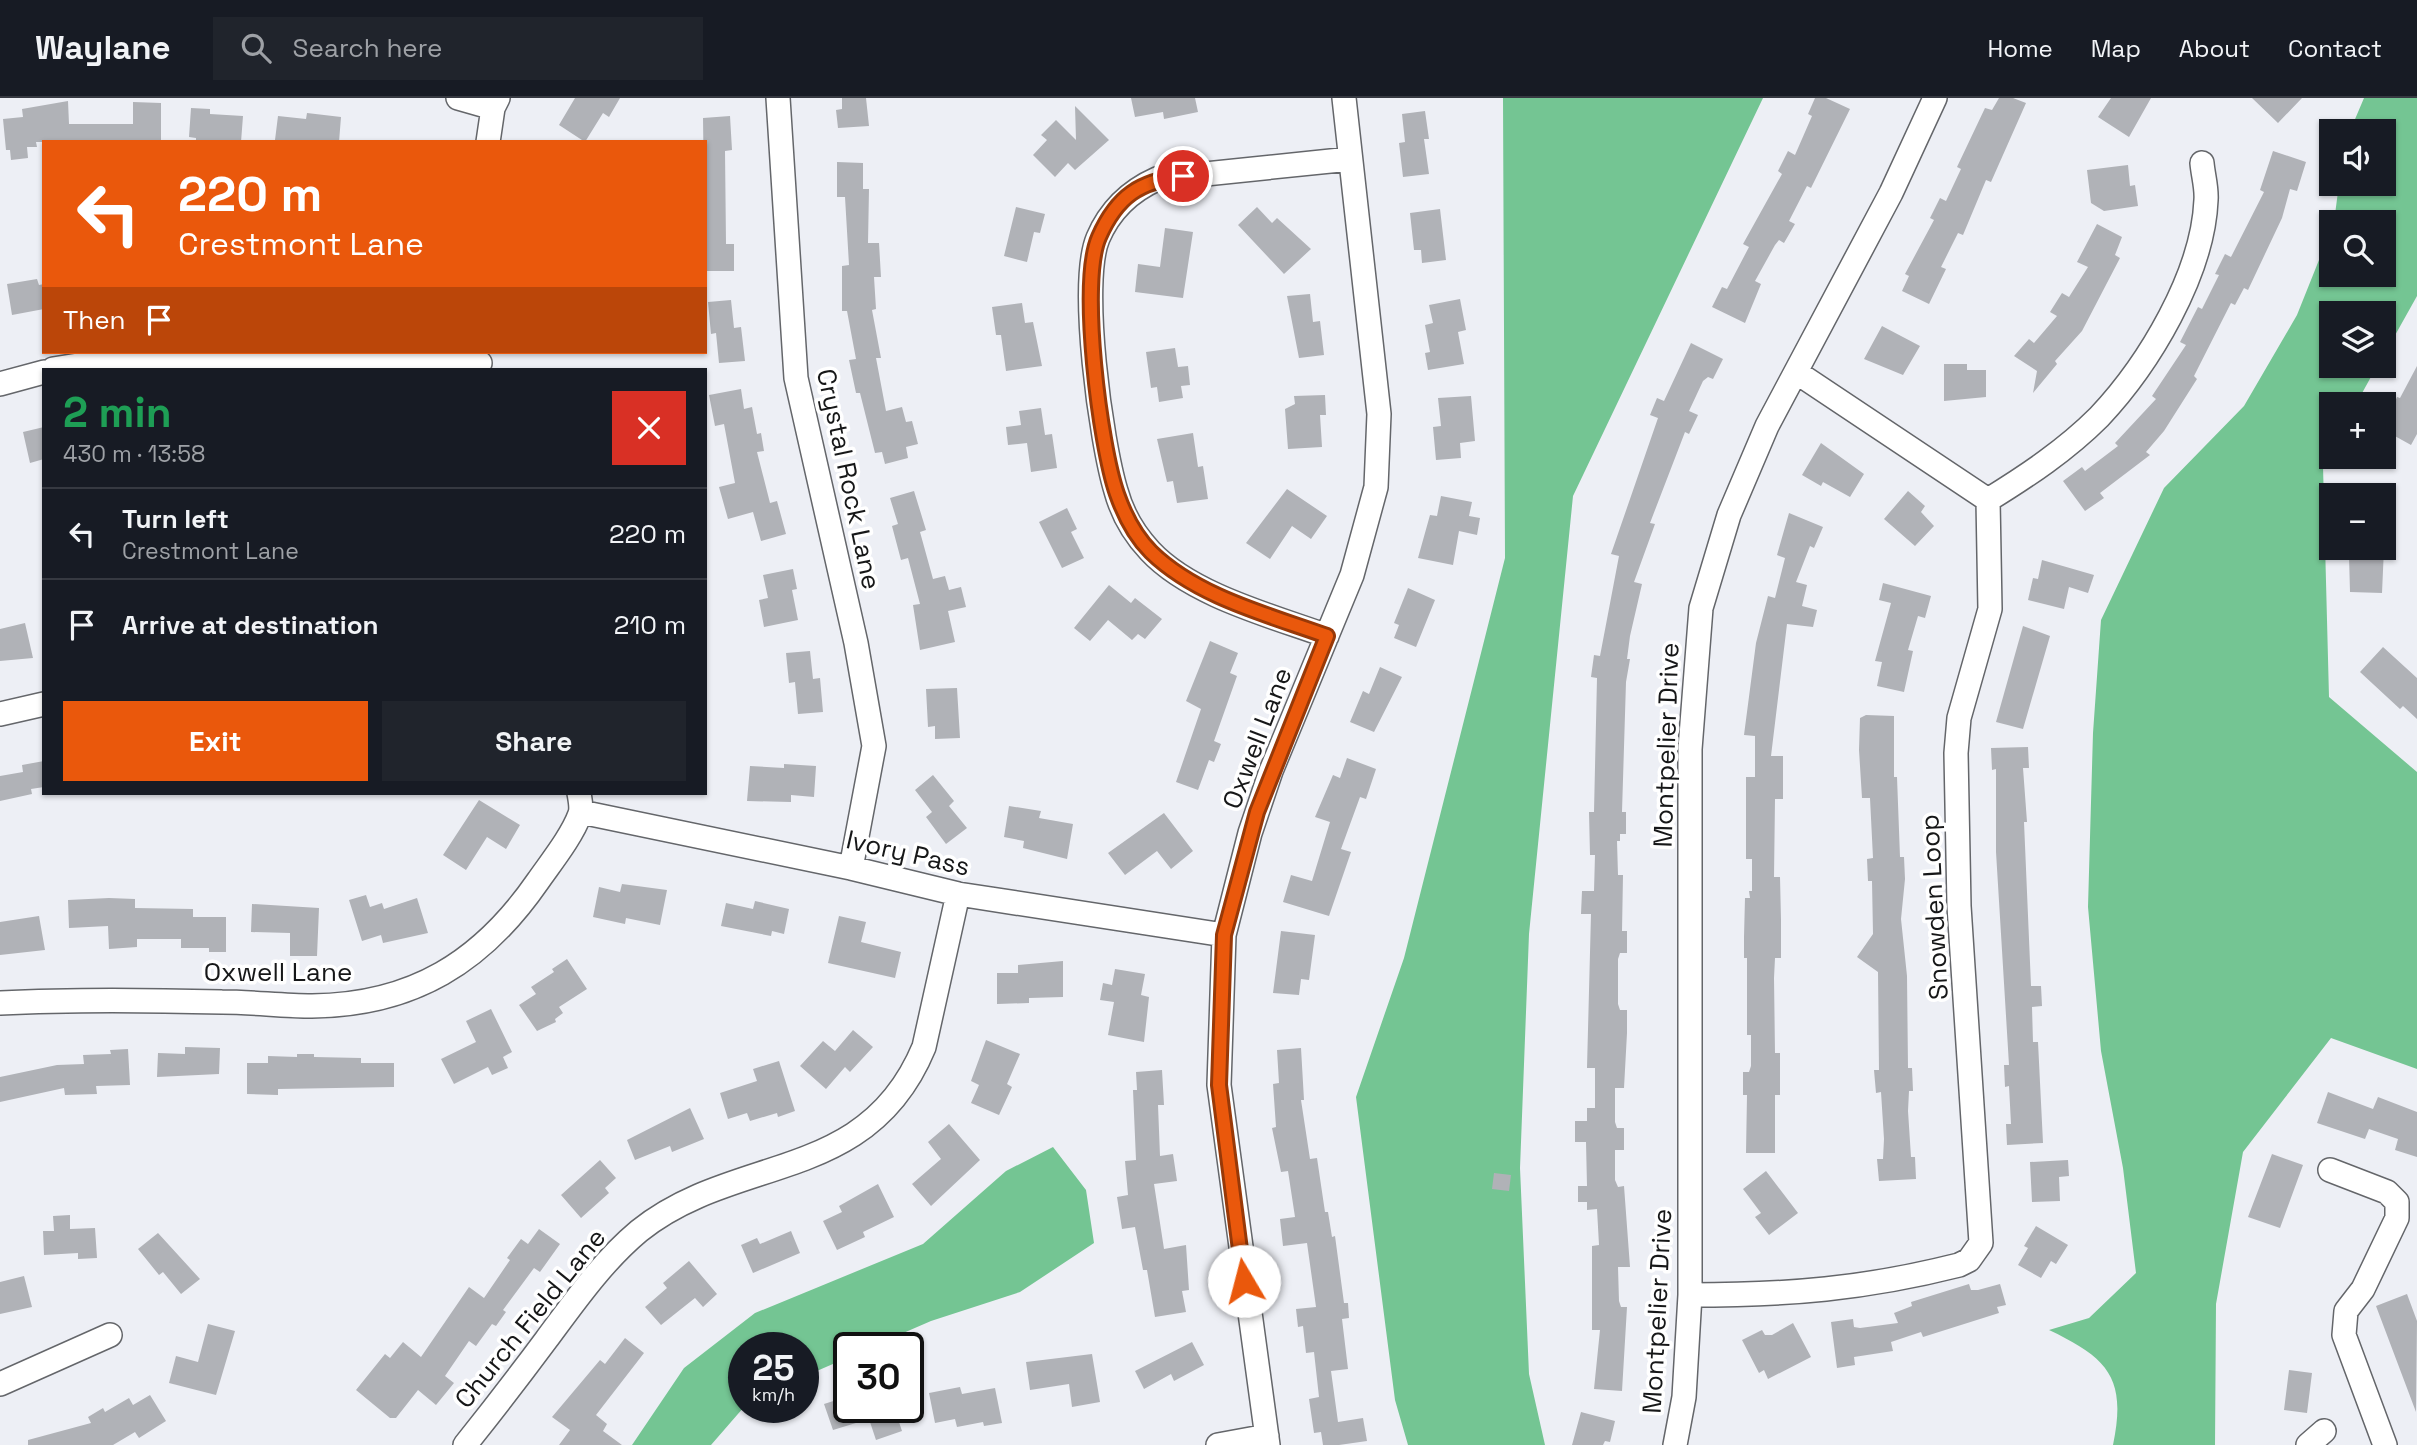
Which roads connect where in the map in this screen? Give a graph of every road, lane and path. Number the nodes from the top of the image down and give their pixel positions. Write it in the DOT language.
graph roads {
  1 [pos="458,98"];
  2 [pos="778,98"];
  3 [pos="1344,98"];
  4 [pos="1935,98"];
  5 [pos="496,103"];
  6 [pos="488,140"];
  7 [pos="1350,159"];
  8 [pos="2202,163"];
  9 [pos="481,361"];
  10 [pos="59,368"];
  11 [pos="1796,372"];
  12 [pos="42,373"];
  13 [pos="0,384"];
  14 [pos="1988,500"];
  15 [pos="1327,636"];
  16 [pos="42,704"];
  17 [pos="0,714"];
  18 [pos="580,802"];
  19 [pos="851,868"];
  20 [pos="958,894"];
  21 [pos="1224,935"];
  22 [pos="0,1003"];
  23 [pos="2330,1170"];
  24 [pos="1690,1294"];
  25 [pos="110,1335"];
  26 [pos="0,1384"];
  27 [pos="1268,1441"];
  28 [pos="465,1445"];
  29 [pos="1218,1445"];
  30 [pos="1675,1445"];
  31 [pos="2385,1445"];
  1 -- 5 [label="street"];
  2 -- 19 [label="street, Crystal Rock Lane"];
  3 -- 7 [label="street, Oxwell Lane"];
  4 -- 11 [label="street, Montpelier Drive"];
  5 -- 6 [label="street"];
  7 -- 15 [label="street, Oxwell Lane"];
  7 -- 15 [label="street"];
  8 -- 14 [label="street"];
  9 -- 10 [label="street"];
  11 -- 14 [label="street"];
  11 -- 24 [label="street, Montpelier Drive"];
  12 -- 13 [label="street"];
  14 -- 24 [label="street, Snowden Loop"];
  15 -- 21 [label="street, Oxwell Lane"];
  16 -- 17 [label="street"];
  18 -- 19 [label="street, Ivory Pass"];
  18 -- 22 [label="street, Oxwell Lane"];
  19 -- 20 [label="street, Ivory Pass"];
  20 -- 21 [label="street, Ivory Pass"];
  20 -- 28 [label="street, Church Field Lane"];
  21 -- 27 [label="street, Oxwell Lane"];
  23 -- 31 [label="street"];
  24 -- 30 [label="street, Montpelier Drive"];
  25 -- 26 [label="street"];
  27 -- 29 [label="street"];
}
